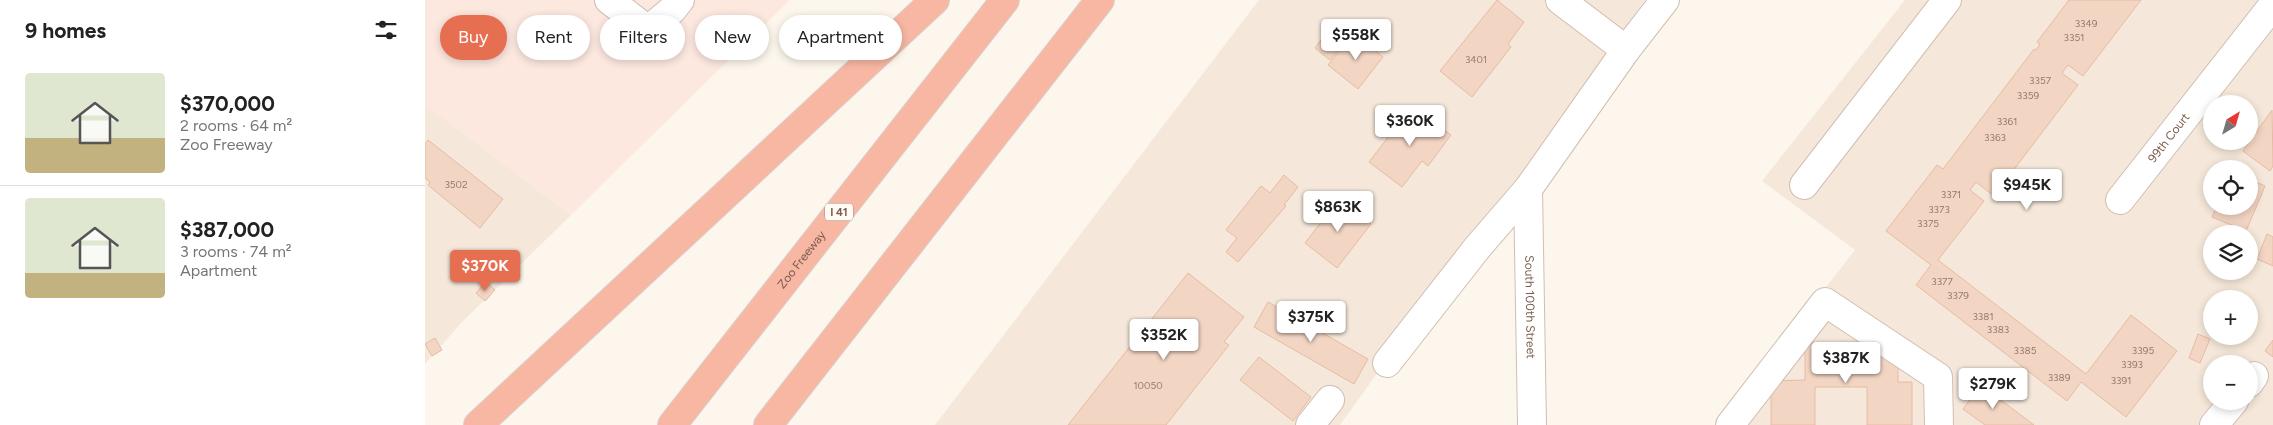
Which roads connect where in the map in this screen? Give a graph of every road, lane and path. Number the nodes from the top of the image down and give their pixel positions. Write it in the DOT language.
graph roads {
  1 [pos="609,0"];
  2 [pos="680,0"];
  3 [pos="935,0"];
  4 [pos="1005,0"];
  5 [pos="1100,0"];
  6 [pos="1560,0"];
  7 [pos="1665,0"];
  8 [pos="1947,0"];
  9 [pos="2273,5"];
  10 [pos="1627,50"];
  11 [pos="1804,186"];
  12 [pos="1528,189"];
  13 [pos="2120,200"];
  14 [pos="1387,363"];
  15 [pos="1330,400"];
  16 [pos="2226,410"];
  17 [pos="478,425"];
  18 [pos="672,425"];
  19 [pos="768,425"];
  20 [pos="1310,425"];
  21 [pos="1532,425"];
  22 [pos="1730,425"];
  23 [pos="1939,425"];
  24 [pos="2214,425"];
  1 -- 2 [label="street"];
  3 -- 17 [label="highway"];
  4 -- 18 [label="highway, Zoo Freeway / I 41"];
  5 -- 19 [label="highway"];
  6 -- 10 [label="street"];
  7 -- 10 [label="street"];
  8 -- 11 [label="street"];
  9 -- 13 [label="street, 99th Court"];
  10 -- 12 [label="street"];
  12 -- 14 [label="street"];
  12 -- 21 [label="street, South 100th Street"];
  15 -- 20 [label="street"];
  16 -- 24 [label="street"];
  22 -- 23 [label="street"];
}
